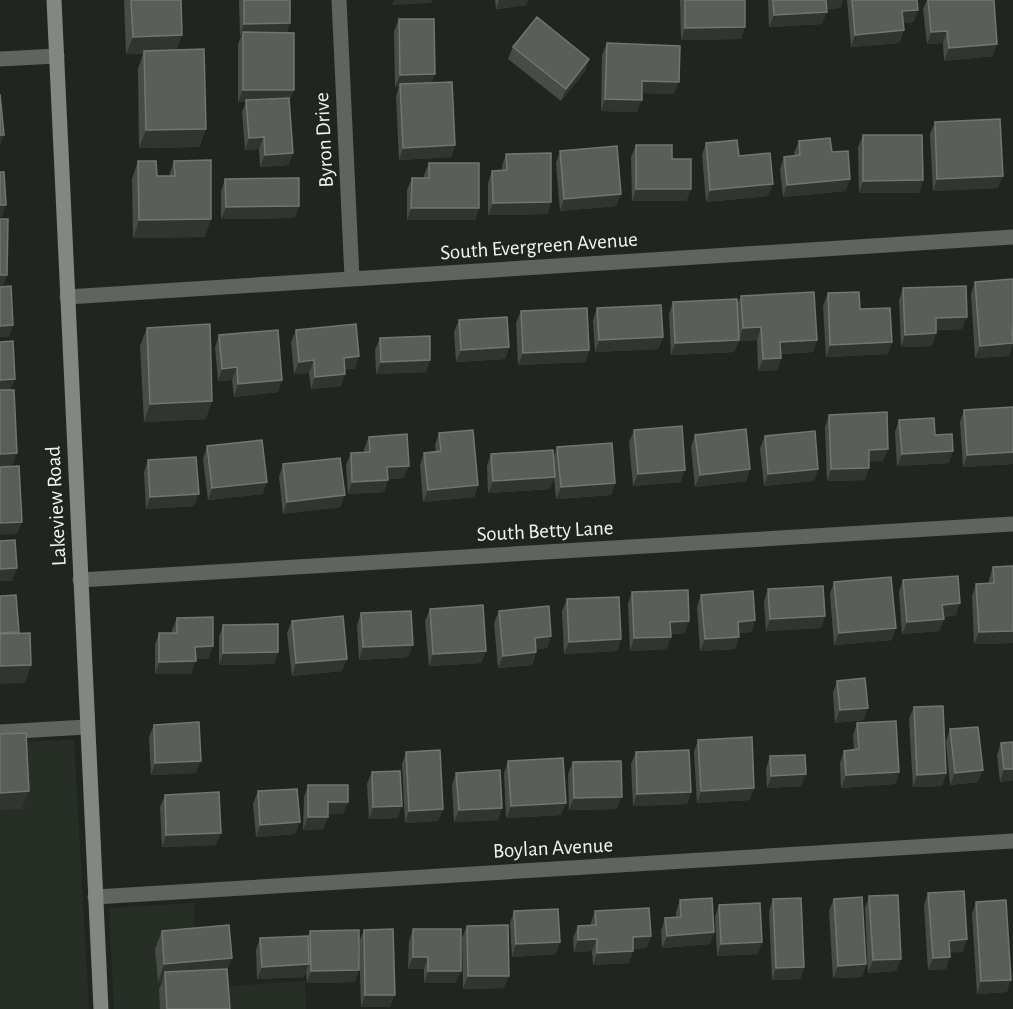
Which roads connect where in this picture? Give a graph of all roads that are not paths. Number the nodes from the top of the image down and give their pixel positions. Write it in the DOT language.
graph roads {
  1 [pos="54,0"];
  2 [pos="339,0"];
  3 [pos="57,56"];
  4 [pos="0,59"];
  5 [pos="1013,237"];
  6 [pos="352,278"];
  7 [pos="67,297"];
  8 [pos="1013,524"];
  9 [pos="80,580"];
  10 [pos="86,727"];
  11 [pos="0,732"];
  12 [pos="1013,841"];
  13 [pos="95,897"];
  14 [pos="101,1009"];
  1 -- 3 [label="street, Lakeview Road"];
  2 -- 6 [label="street, Byron Drive"];
  3 -- 4 [label="street"];
  3 -- 7 [label="street, Lakeview Road"];
  5 -- 6 [label="street, South Evergreen Avenue"];
  6 -- 7 [label="street, South Evergreen Avenue"];
  7 -- 9 [label="street, Lakeview Road"];
  8 -- 9 [label="street, South Betty Lane"];
  9 -- 10 [label="street, Lakeview Road"];
  10 -- 11 [label="street"];
  10 -- 13 [label="street, Lakeview Road"];
  12 -- 13 [label="street, Boylan Avenue"];
  13 -- 14 [label="street, Lakeview Road"];
}
